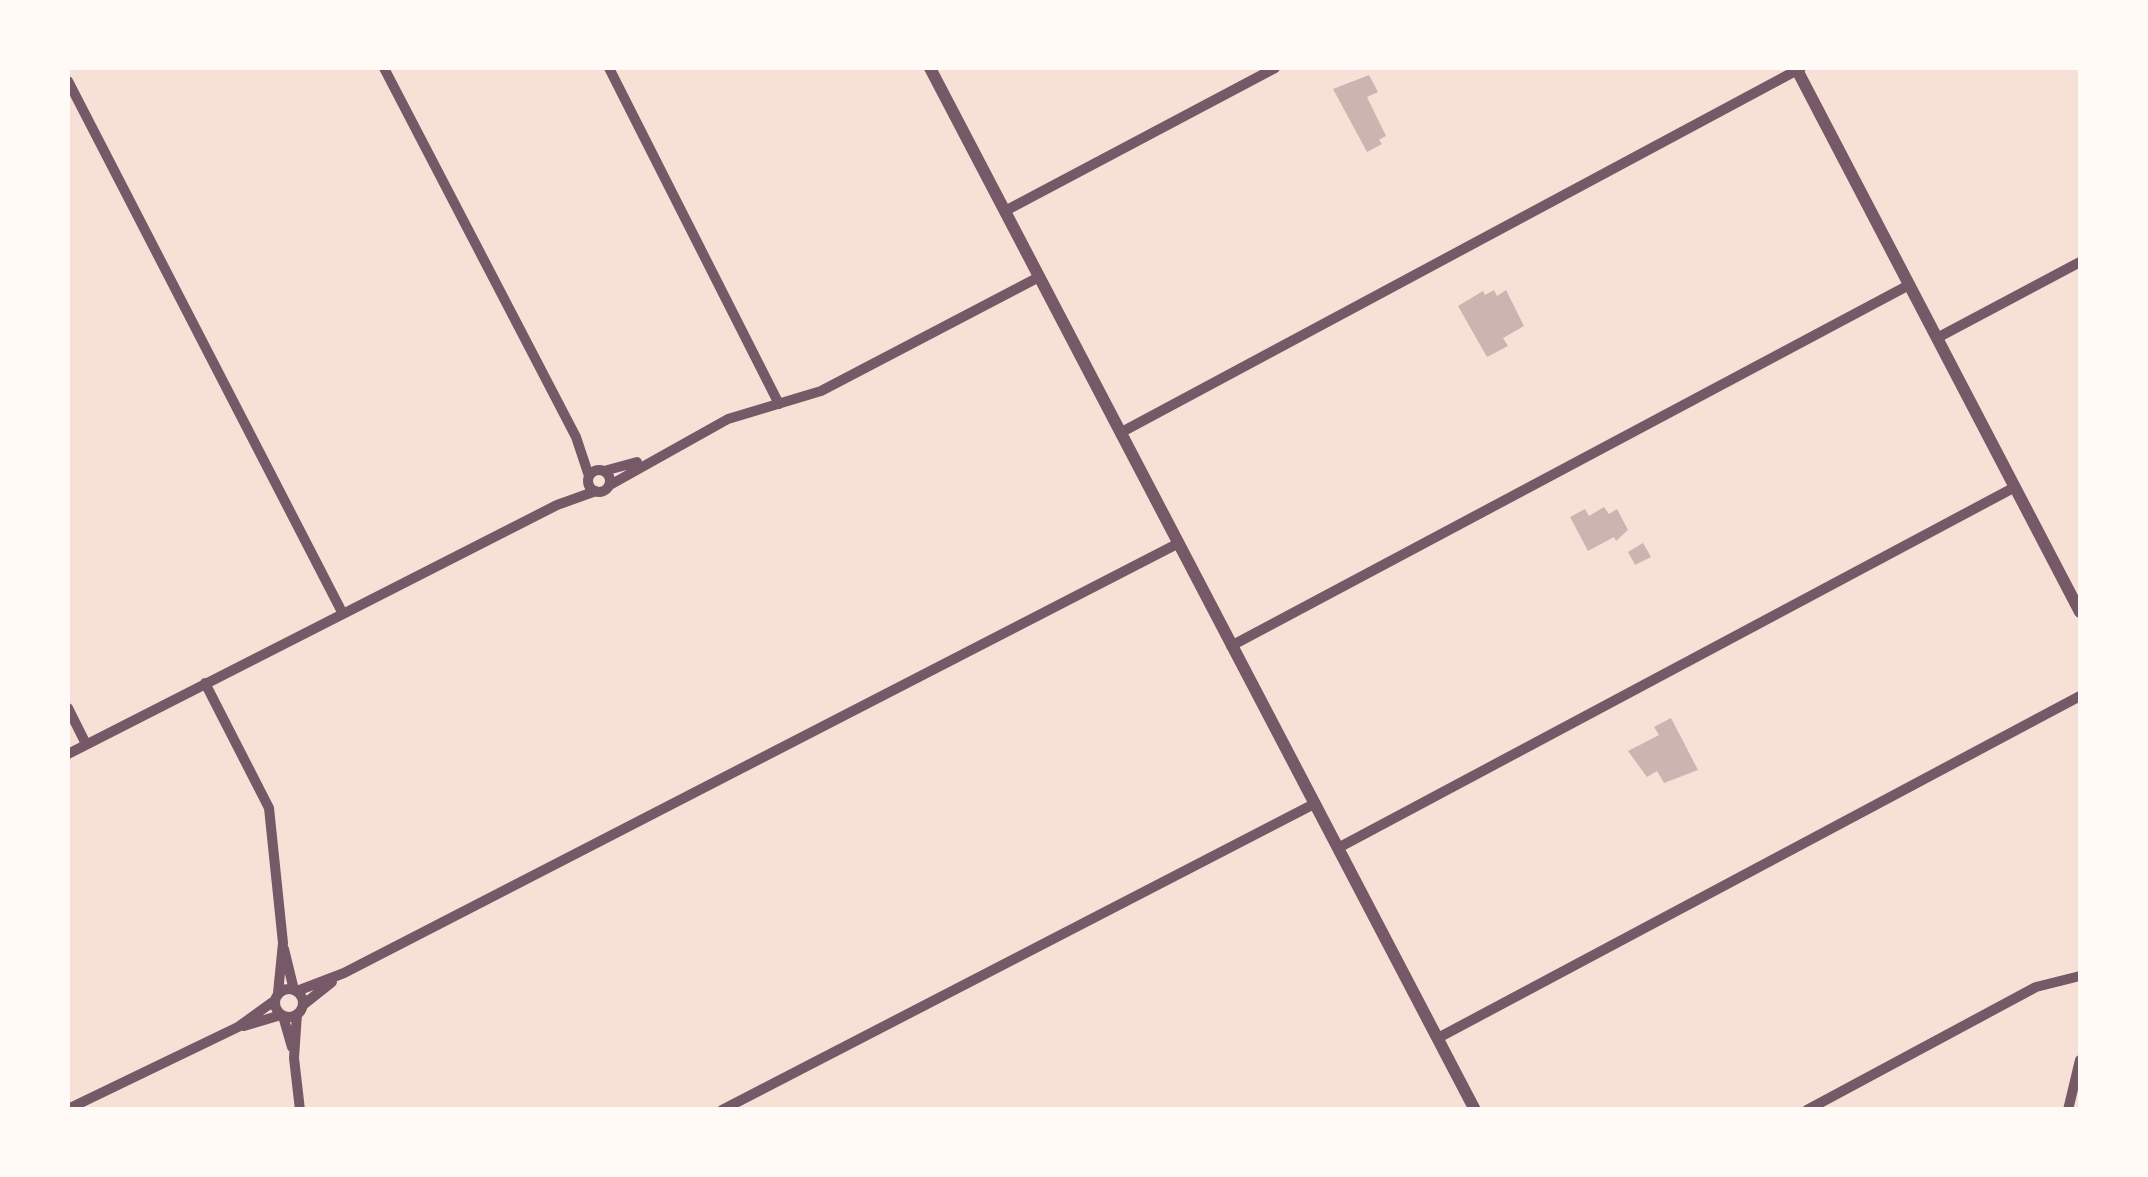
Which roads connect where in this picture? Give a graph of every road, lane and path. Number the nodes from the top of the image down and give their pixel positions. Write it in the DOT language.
graph roads {
  1 [pos="384,68"];
  2 [pos="609,68"];
  3 [pos="930,68"];
  4 [pos="1275,68"];
  5 [pos="1798,68"];
  6 [pos="68,82"];
  7 [pos="1005,212"];
  8 [pos="2080,262"];
  9 [pos="1039,277"];
  10 [pos="1910,285"];
  11 [pos="1937,338"];
  12 [pos="779,404"];
  13 [pos="1120,433"];
  14 [pos="576,437"];
  15 [pos="648,460"];
  16 [pos="603,470"];
  17 [pos="591,483"];
  18 [pos="610,484"];
  19 [pos="2015,487"];
  20 [pos="1178,544"];
  21 [pos="2080,612"];
  22 [pos="344,614"];
  23 [pos="1231,646"];
  24 [pos="206,683"];
  25 [pos="2080,696"];
  26 [pos="68,708"];
  27 [pos="86,744"];
  28 [pos="68,754"];
  29 [pos="1314,804"];
  30 [pos="1338,848"];
  31 [pos="282,944"];
  32 [pos="344,973"];
  33 [pos="2080,976"];
  34 [pos="296,990"];
  35 [pos="276,997"];
  36 [pos="300,1009"];
  37 [pos="282,1015"];
  38 [pos="238,1027"];
  39 [pos="1438,1038"];
  40 [pos="294,1058"];
  41 [pos="2080,1060"];
  42 [pos="68,1109"];
  43 [pos="300,1110"];
  44 [pos="722,1110"];
  45 [pos="1476,1110"];
  46 [pos="1807,1110"];
  47 [pos="2068,1110"];
  1 -- 14 [label="street"];
  2 -- 12 [label="street"];
  3 -- 7 [label="street"];
  4 -- 7 [label="street"];
  5 -- 10 [label="street"];
  5 -- 13 [label="street"];
  6 -- 22 [label="street"];
  7 -- 9 [label="street"];
  8 -- 11 [label="street"];
  9 -- 12 [label="street"];
  9 -- 13 [label="street"];
  10 -- 11 [label="street"];
  10 -- 23 [label="street"];
  11 -- 19 [label="street"];
  12 -- 15 [label="street"];
  13 -- 20 [label="street"];
  14 -- 16 [label="street"];
  14 -- 17 [label="street"];
  15 -- 16 [label="street"];
  15 -- 18 [label="street"];
  16 -- 17 [label="street"];
  16 -- 18 [label="street"];
  17 -- 18 [label="street"];
  17 -- 22 [label="street"];
  19 -- 21 [label="street"];
  19 -- 30 [label="street"];
  20 -- 23 [label="street"];
  20 -- 32 [label="street"];
  22 -- 24 [label="street"];
  23 -- 29 [label="street"];
  24 -- 27 [label="street"];
  24 -- 31 [label="street"];
  25 -- 39 [label="street"];
  26 -- 27 [label="street"];
  27 -- 28 [label="street"];
  29 -- 30 [label="street"];
  29 -- 44 [label="street"];
  30 -- 39 [label="street"];
  31 -- 34 [label="street"];
  31 -- 35 [label="street"];
  32 -- 34 [label="street"];
  32 -- 36 [label="street"];
  33 -- 46 [label="street"];
  34 -- 35 [label="street"];
  34 -- 36 [label="street"];
  35 -- 37 [label="street"];
  35 -- 38 [label="street"];
  36 -- 37 [label="street"];
  36 -- 40 [label="street"];
  37 -- 38 [label="street"];
  37 -- 40 [label="street"];
  38 -- 42 [label="street"];
  39 -- 45 [label="street"];
  40 -- 43 [label="street"];
  41 -- 47 [label="street"];
}
